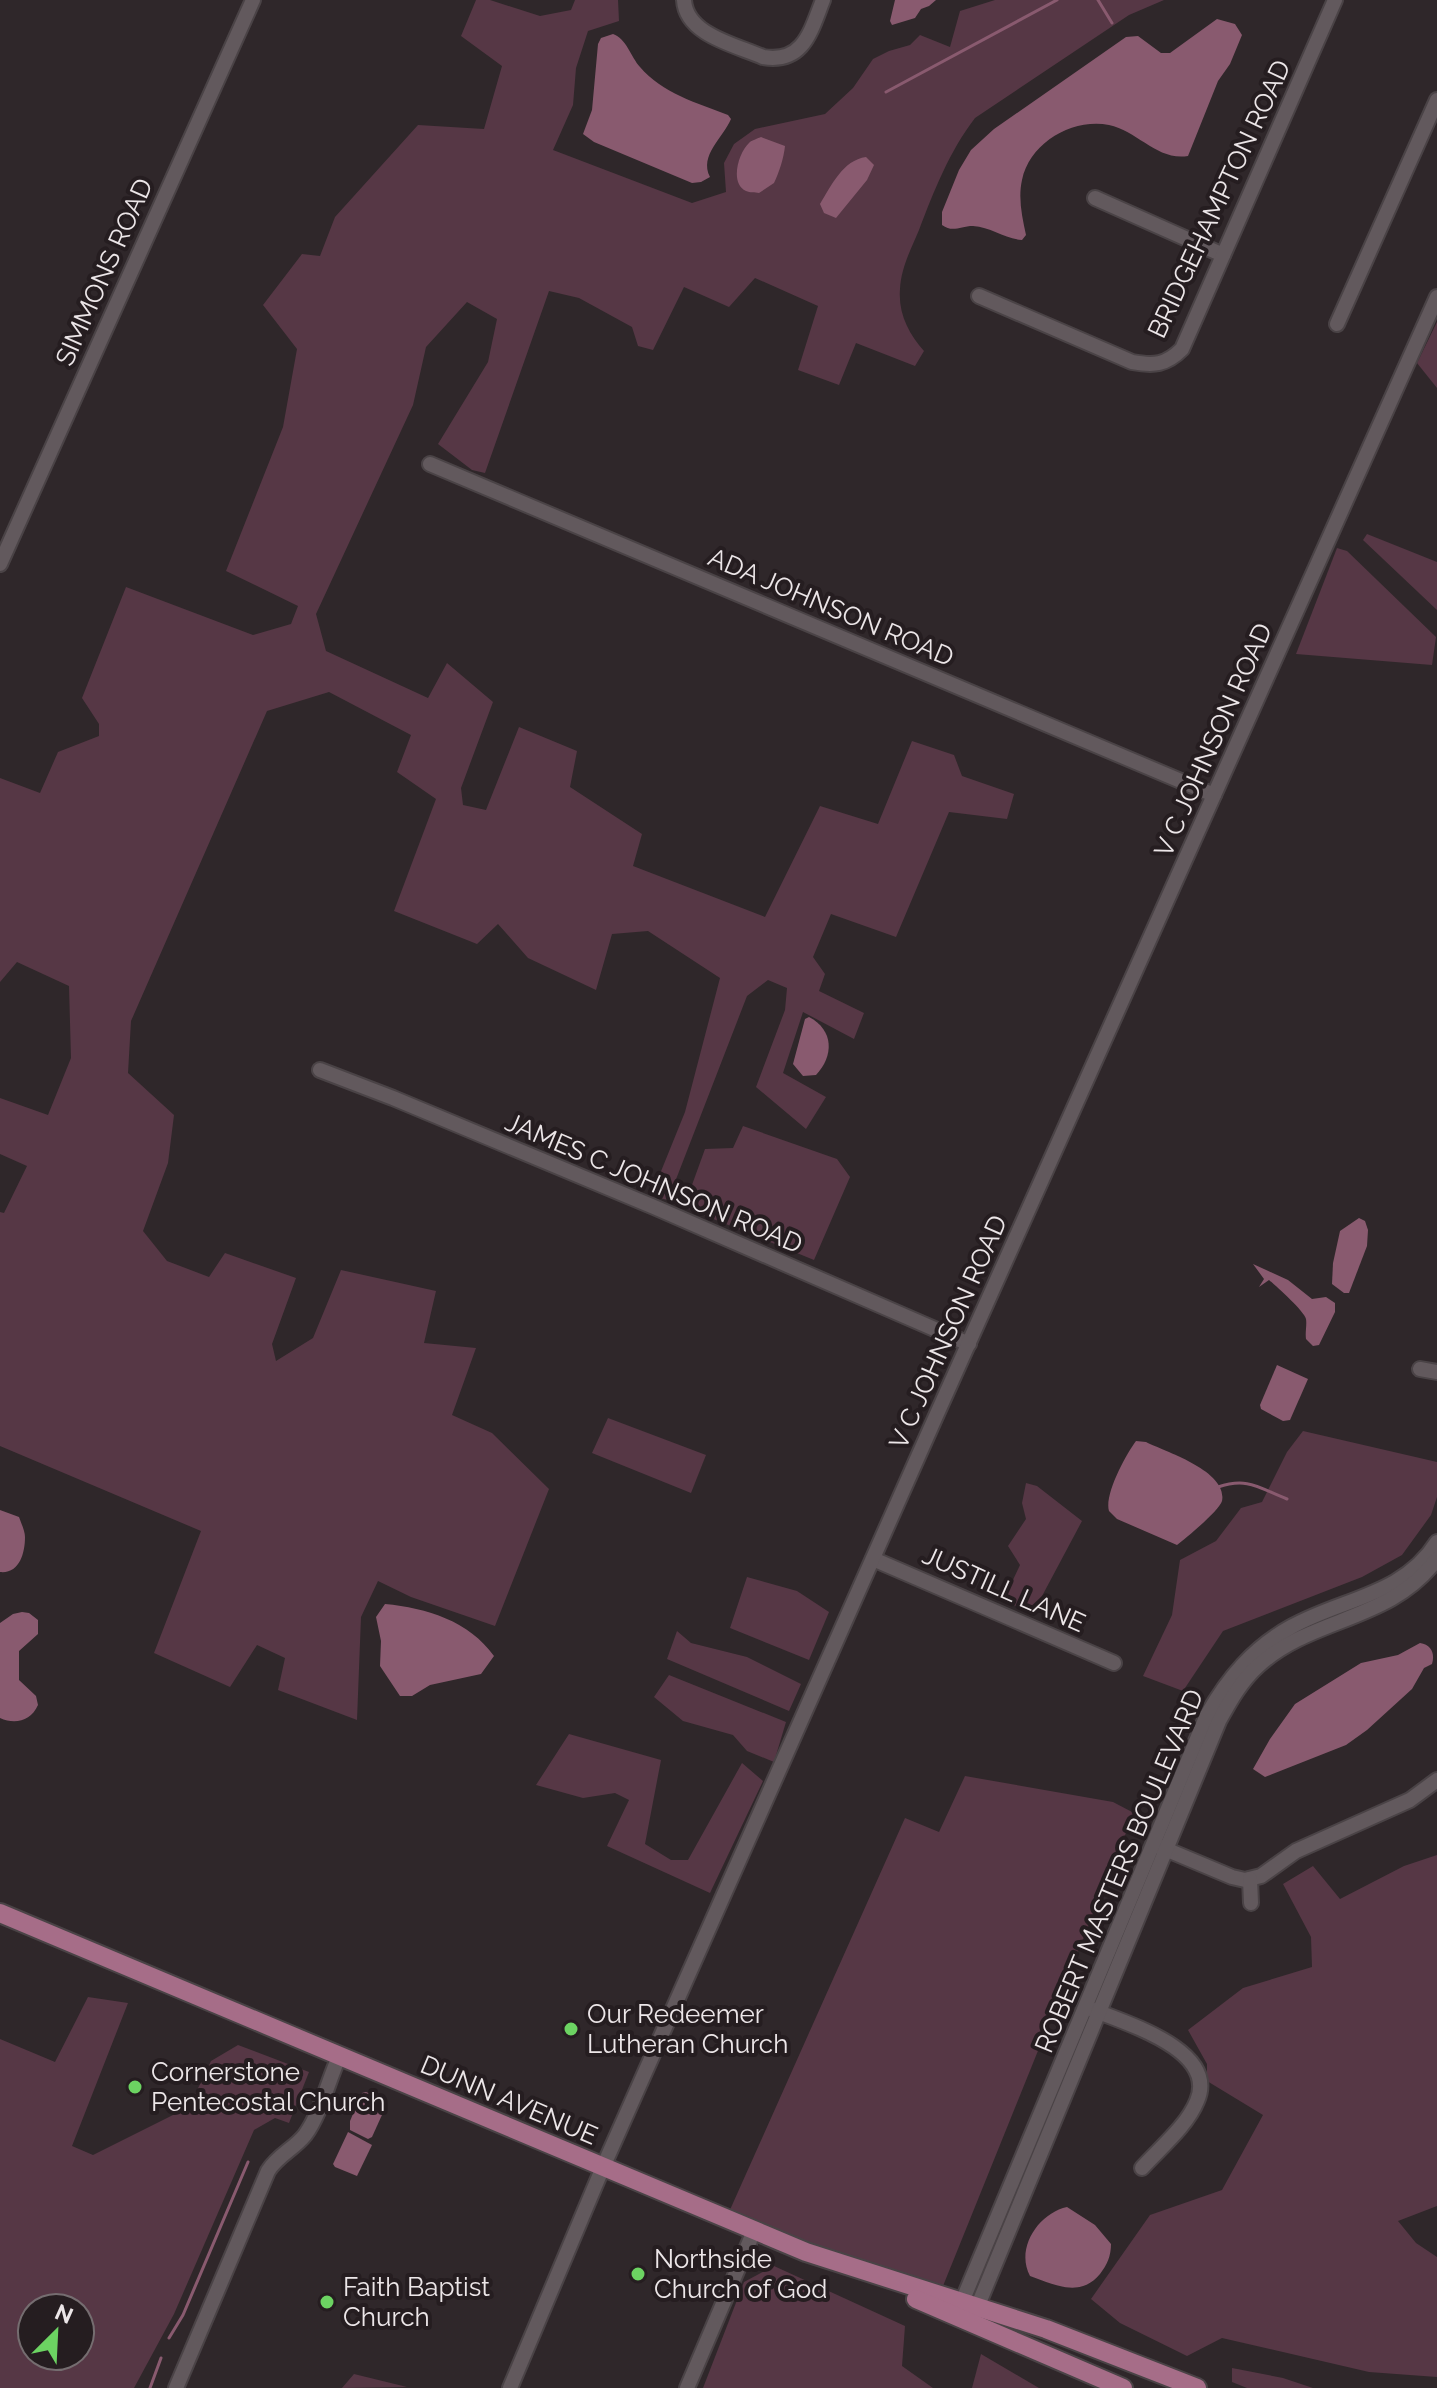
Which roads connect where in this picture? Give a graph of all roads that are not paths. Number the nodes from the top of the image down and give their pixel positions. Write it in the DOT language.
graph roads {
  1 [pos="253,0"];
  2 [pos="684,0"];
  3 [pos="823,0"];
  4 [pos="1335,0"];
  5 [pos="1437,100"];
  6 [pos="1095,198"];
  7 [pos="1223,255"];
  8 [pos="979,296"];
  9 [pos="1437,297"];
  10 [pos="1337,324"];
  11 [pos="430,464"];
  12 [pos="0,564"];
  13 [pos="1214,795"];
  14 [pos="320,1070"];
  15 [pos="969,1344"];
  16 [pos="1420,1369"];
  17 [pos="1437,1372"];
  18 [pos="1436,1549"];
  19 [pos="873,1559"];
  20 [pos="1114,1663"];
  21 [pos="1437,1780"];
  22 [pos="1160,1846"];
  23 [pos="1250,1879"];
  24 [pos="1251,1903"];
  25 [pos="0,1913"];
  26 [pos="1092,2009"];
  27 [pos="339,2057"];
  28 [pos="603,2167"];
  29 [pos="1142,2168"];
  30 [pos="754,2231"];
  31 [pos="966,2312"];
  32 [pos="1183,2386"];
  33 [pos="176,2388"];
  34 [pos="510,2388"];
  35 [pos="687,2388"];
  36 [pos="1123,2388"];
  1 -- 12 [label="street, SIMMONS ROAD"];
  2 -- 3 [label="street"];
  4 -- 7 [label="street, BRIDGEHAMPTON ROAD"];
  5 -- 10 [label="street"];
  6 -- 7 [label="street"];
  7 -- 8 [label="street, BRIDGEHAMPTON ROAD"];
  9 -- 13 [label="street, V C JOHNSON ROAD"];
  11 -- 13 [label="street, ADA JOHNSON ROAD"];
  13 -- 15 [label="street, V C JOHNSON ROAD"];
  14 -- 15 [label="street, JAMES C JOHNSON ROAD"];
  15 -- 19 [label="street, V C JOHNSON ROAD"];
  16 -- 17 [label="street"];
  18 -- 22 [label="street, ROBERT MASTERS BOULEVARD"];
  19 -- 20 [label="street, JUSTILL LANE"];
  19 -- 28 [label="street, V C JOHNSON ROAD"];
  21 -- 23 [label="street"];
  22 -- 23 [label="street"];
  22 -- 26 [label="street, ROBERT MASTERS BOULEVARD"];
  23 -- 24 [label="street"];
  25 -- 27 [label="main road, DUNN AVENUE"];
  26 -- 29 [label="street"];
  26 -- 31 [label="street, ROBERT MASTERS BOULEVARD"];
  27 -- 28 [label="main road, DUNN AVENUE"];
  27 -- 33 [label="street"];
  28 -- 30 [label="main road, DUNN AVENUE"];
  28 -- 34 [label="street, V C JOHNSON ROAD"];
  30 -- 31 [label="main road, DUNN AVENUE"];
  30 -- 35 [label="street"];
  31 -- 32 [label="main road, DUNN AVENUE"];
  31 -- 36 [label="main road, DUNN AVENUE"];
}
